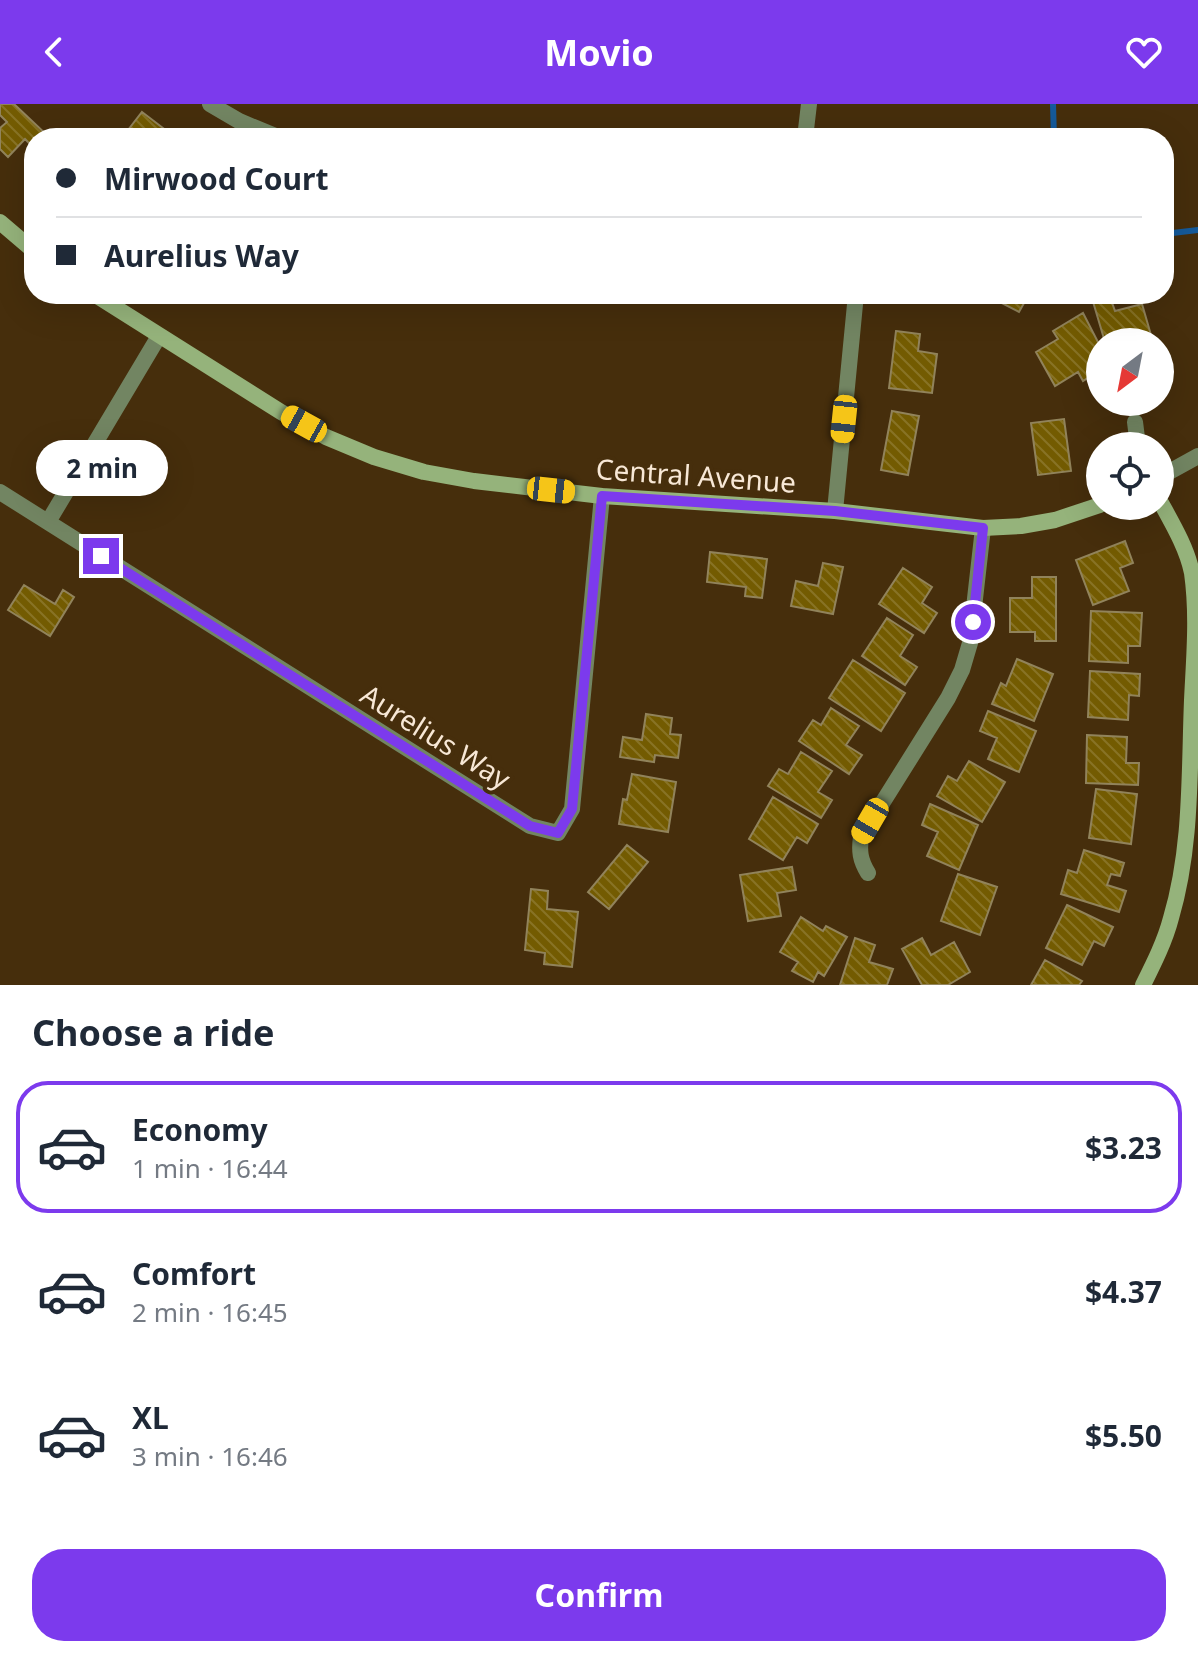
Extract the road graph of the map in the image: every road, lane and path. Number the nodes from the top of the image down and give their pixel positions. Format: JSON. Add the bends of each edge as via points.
{"nodes":[{"id":1,"x":210,"y":104,"type":"edge"},
{"id":2,"x":809,"y":104,"type":"edge"},
{"id":3,"x":256,"y":128,"type":"edge"},
{"id":4,"x":806,"y":128,"type":"edge"},
{"id":5,"x":0,"y":222,"type":"edge"},
{"id":6,"x":24,"y":242,"type":"edge"},
{"id":7,"x":109,"y":304,"type":"edge"},
{"id":8,"x":855,"y":304,"type":"edge"},
{"id":9,"x":159,"y":336,"type":"junction"},
{"id":10,"x":1135,"y":422,"type":"dead end"},
{"id":11,"x":1136,"y":432,"type":"edge"},
{"id":12,"x":1198,"y":456,"type":"edge"},
{"id":13,"x":1174,"y":469,"type":"edge"},
{"id":14,"x":0,"y":492,"type":"edge"},
{"id":15,"x":602,"y":496,"type":"junction"},
{"id":16,"x":1086,"y":510,"type":"edge"},
{"id":17,"x":835,"y":511,"type":"junction"},
{"id":18,"x":1170,"y":520,"type":"edge"},
{"id":19,"x":48,"y":522,"type":"junction"},
{"id":20,"x":983,"y":528,"type":"junction"},
{"id":21,"x":1194,"y":772,"type":"edge"},
{"id":22,"x":868,"y":873,"type":"dead end"},
{"id":23,"x":1143,"y":985,"type":"edge"}],
"edges":[{"from":1,"to":3,"type":"street"},
{"from":2,"to":4,"type":"street"},
{"from":5,"to":6,"type":"street"},
{"from":7,"to":9,"type":"street","name":"Central Avenue"},
{"from":8,"to":17,"type":"street"},
{"from":9,"to":15,"type":"street","name":"Central Avenue","via":[[281,412],[374,457],[474,481]]},
{"from":9,"to":19,"type":"street"},
{"from":10,"to":11,"type":"street"},
{"from":12,"to":13,"type":"street"},
{"from":14,"to":19,"type":"street","name":"Aurelius Way"},
{"from":15,"to":17,"type":"street","name":"Central Avenue"},
{"from":15,"to":19,"type":"street","name":"Aurelius Way","via":[[572,809],[558,833],[530,826]]},
{"from":16,"to":20,"type":"street","name":"Central Avenue","via":[[1055,520]]},
{"from":17,"to":20,"type":"street","name":"Central Avenue"},
{"from":18,"to":21,"type":"street","via":[[1191,569],[1196,602]]},
{"from":20,"to":22,"type":"street","via":[[962,670],[861,837],[859,850]]},
{"from":21,"to":23,"type":"street","via":[[1180,883],[1159,953]]}]}
